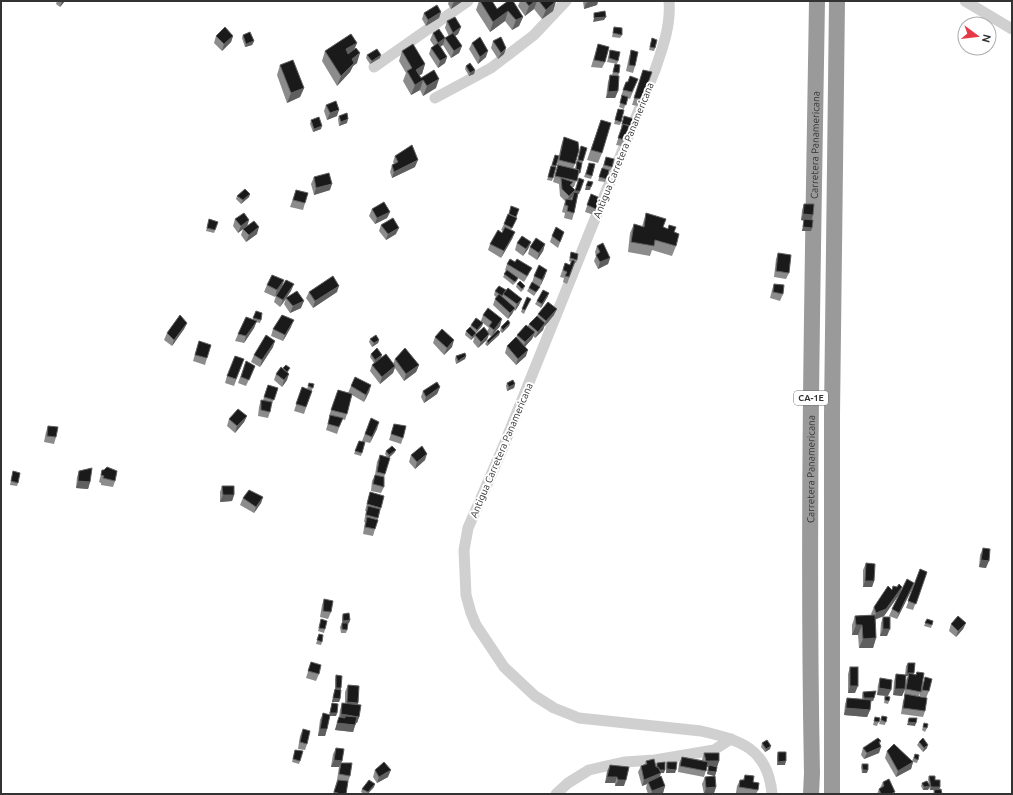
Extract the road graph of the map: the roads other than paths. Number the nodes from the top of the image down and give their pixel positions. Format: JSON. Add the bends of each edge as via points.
{"nodes":[{"id":1,"x":468,"y":1,"type":"edge"},
{"id":2,"x":566,"y":1,"type":"edge"},
{"id":3,"x":669,"y":1,"type":"edge"},
{"id":4,"x":817,"y":1,"type":"edge"},
{"id":5,"x":838,"y":1,"type":"edge"},
{"id":6,"x":965,"y":1,"type":"edge"},
{"id":7,"x":1012,"y":29,"type":"edge"},
{"id":8,"x":374,"y":67,"type":"dead end"},
{"id":9,"x":435,"y":98,"type":"dead end"},
{"id":10,"x":832,"y":649,"type":"junction"},
{"id":11,"x":811,"y":651,"type":"junction"},
{"id":12,"x":732,"y":739,"type":"junction"},
{"id":13,"x":556,"y":794,"type":"edge"},
{"id":14,"x":772,"y":794,"type":"edge"},
{"id":15,"x":811,"y":794,"type":"edge"},
{"id":16,"x":832,"y":794,"type":"edge"}],
"edges":[{"from":1,"to":8,"type":"street"},
{"from":2,"to":9,"type":"street","via":[[534,35],[491,68]]},
{"from":3,"to":12,"type":"street","name":"Antigua Carretera Panamericana","via":[[666,39],[655,70],[468,528],[464,550],[466,595],[476,625],[504,667],[535,696],[554,708],[578,718],[690,729]]},
{"from":4,"to":11,"type":"highway","name":"Carretera Panamericana","number":"CA-1E","via":[[810,529]]},
{"from":5,"to":10,"type":"highway","name":"Carretera Panamericana","number":"CA-1E","via":[[832,415]]},
{"from":6,"to":7,"type":"street"},
{"from":10,"to":11,"type":"highway"},
{"from":10,"to":16,"type":"highway","name":"Carretera Panamericana","number":"CA-1E"},
{"from":11,"to":15,"type":"highway","name":"Carretera Panamericana","number":"CA-1E"},
{"from":12,"to":13,"type":"street","via":[[714,750],[655,760],[624,762],[589,770]]},
{"from":12,"to":14,"type":"street","name":"Antigua Carretera Panamericana","via":[[752,750],[765,766],[770,777]]}]}
